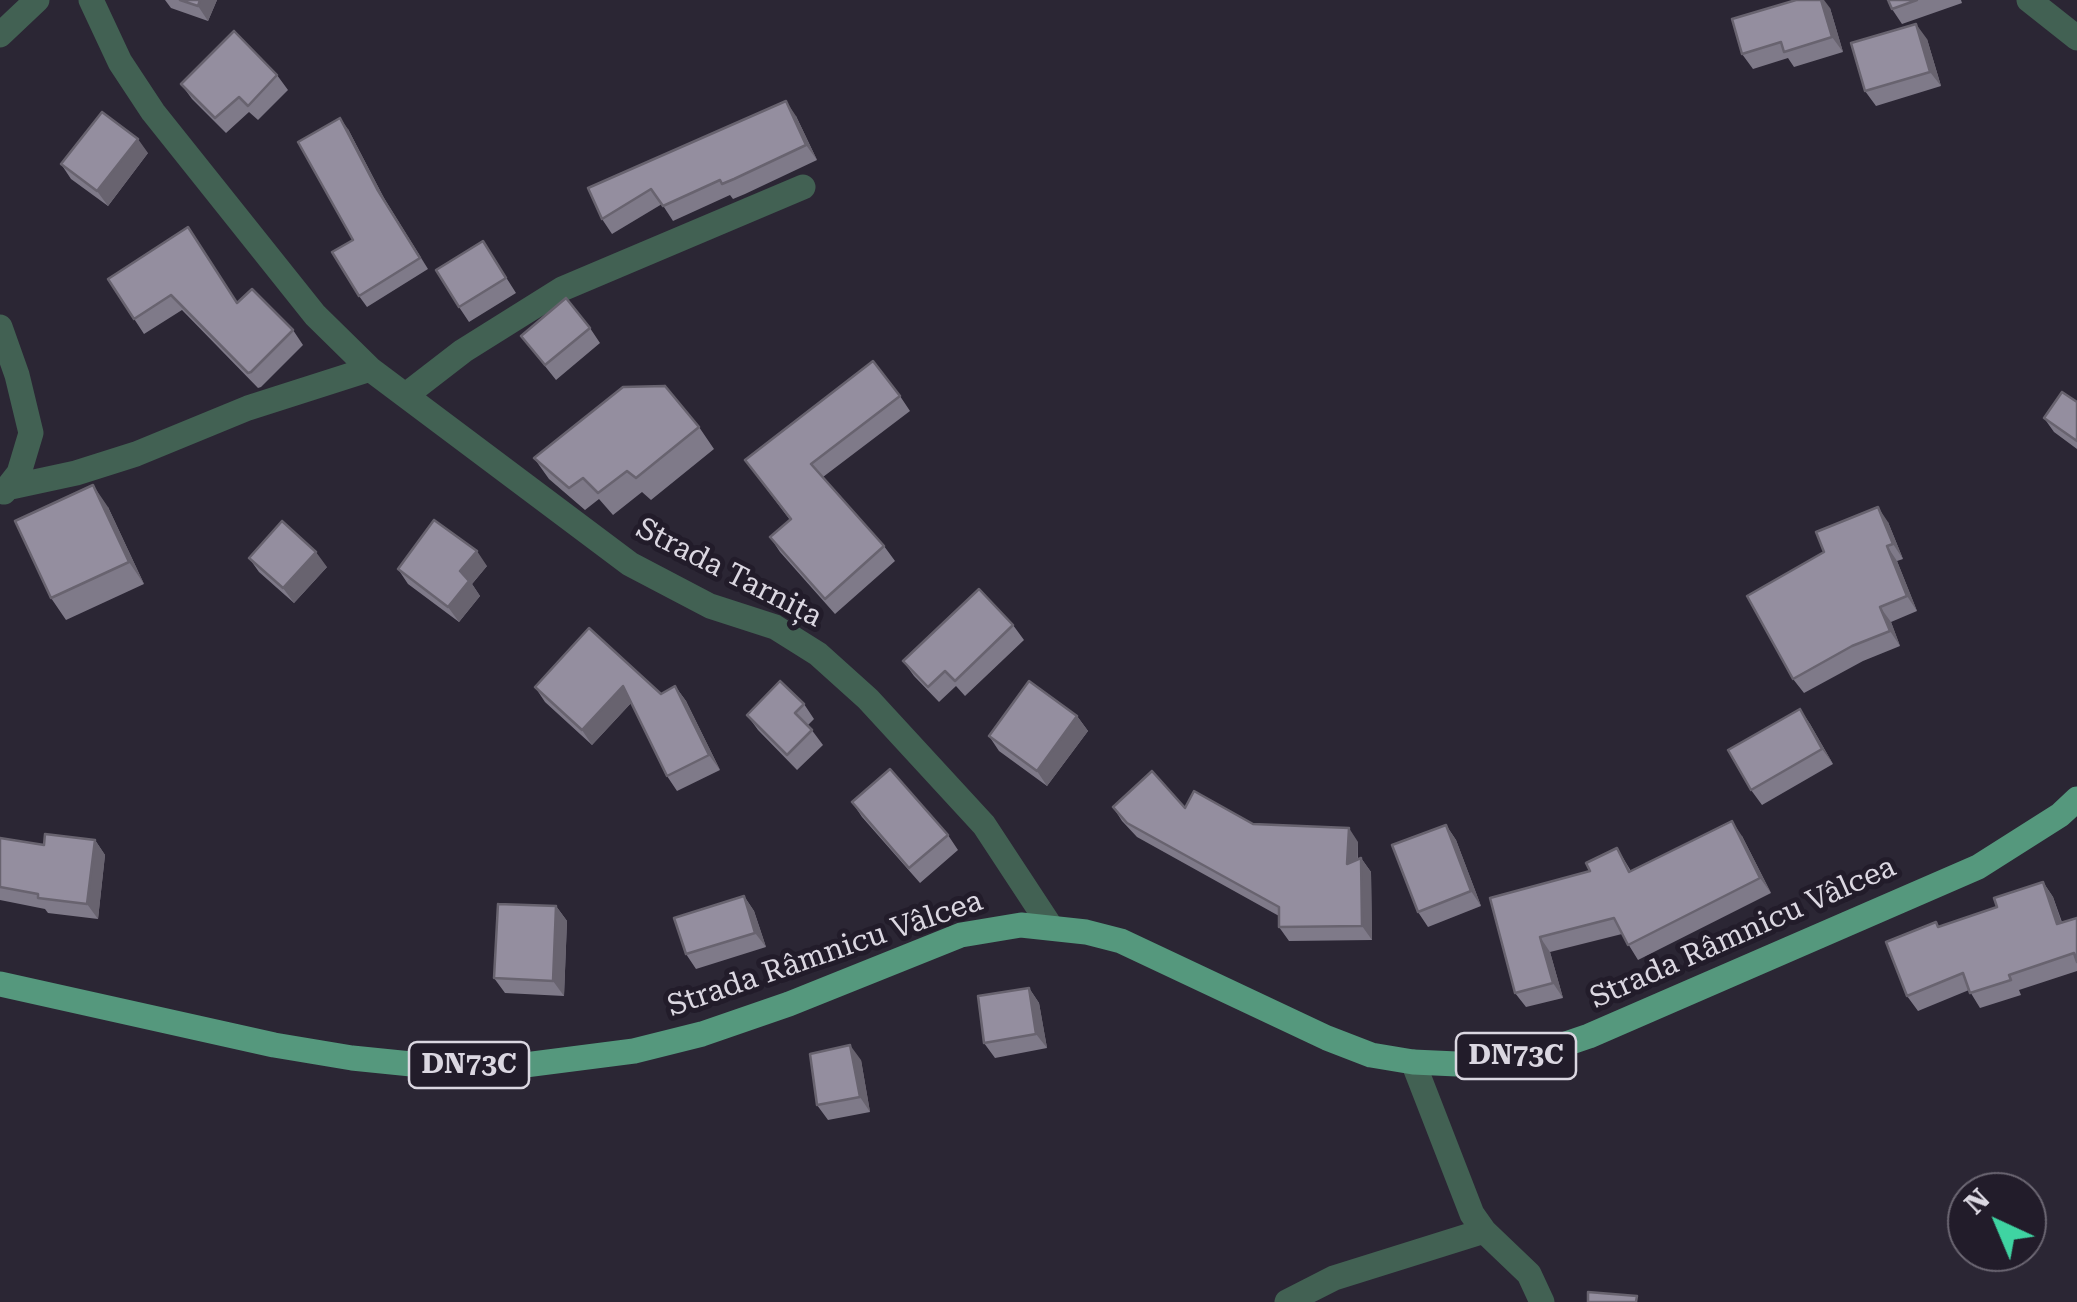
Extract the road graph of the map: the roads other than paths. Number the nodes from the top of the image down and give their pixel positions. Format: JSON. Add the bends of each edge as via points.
{"nodes":[{"id":1,"x":36,"y":0,"type":"edge"},
{"id":2,"x":91,"y":0,"type":"edge"},
{"id":3,"x":2030,"y":0,"type":"edge"},
{"id":4,"x":0,"y":35,"type":"edge"},
{"id":5,"x":2077,"y":38,"type":"edge"},
{"id":6,"x":803,"y":187,"type":"dead end"},
{"id":7,"x":0,"y":327,"type":"edge"},
{"id":8,"x":370,"y":368,"type":"junction"},
{"id":9,"x":406,"y":396,"type":"junction"},
{"id":10,"x":5,"y":490,"type":"edge"},
{"id":11,"x":2077,"y":799,"type":"edge"},
{"id":12,"x":1052,"y":927,"type":"junction"},
{"id":13,"x":0,"y":984,"type":"edge"},
{"id":14,"x":1414,"y":1062,"type":"junction"},
{"id":15,"x":1484,"y":1231,"type":"junction"},
{"id":16,"x":1287,"y":1302,"type":"edge"},
{"id":17,"x":1542,"y":1302,"type":"edge"}],
"edges":[{"from":1,"to":4,"type":"street"},
{"from":2,"to":8,"type":"street","name":"Strada Tarnița","via":[[153,112],[315,314]]},
{"from":3,"to":5,"type":"street"},
{"from":6,"to":9,"type":"street","via":[[562,289]]},
{"from":7,"to":10,"type":"street","via":[[31,433],[19,473]]},
{"from":8,"to":9,"type":"street","name":"Strada Tarnița"},
{"from":8,"to":10,"type":"street","via":[[136,454]]},
{"from":9,"to":12,"type":"street","name":"Strada Tarnița","via":[[630,564],[818,654],[868,698],[984,825]]},
{"from":11,"to":14,"type":"main road","name":"Strada Râmnicu Vâlcea","number":"DN73C","via":[[1978,866],[1589,1036],[1498,1060]]},
{"from":12,"to":13,"type":"main road","name":"Strada Râmnicu Vâlcea","number":"DN73C","via":[[1021,924],[961,935],[702,1034],[634,1051],[525,1064],[431,1066],[332,1055]]},
{"from":12,"to":14,"type":"main road","name":"Strada Râmnicu Vâlcea","number":"DN73C","via":[[1121,941],[1327,1038]]},
{"from":14,"to":15,"type":"street"},
{"from":15,"to":16,"type":"street","via":[[1334,1278]]},
{"from":15,"to":17,"type":"street","via":[[1529,1274]]}]}
